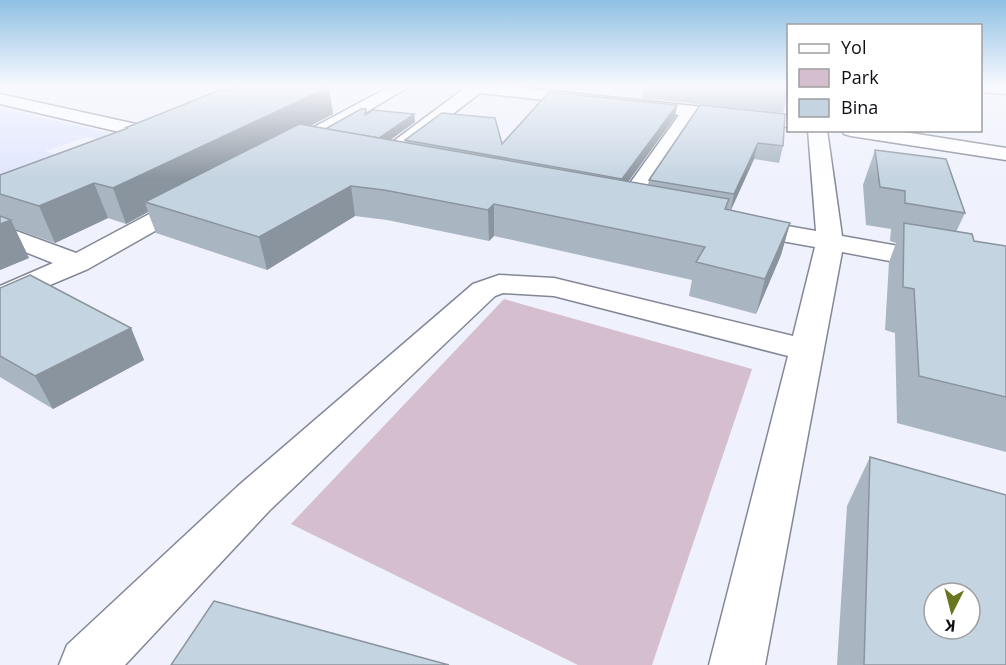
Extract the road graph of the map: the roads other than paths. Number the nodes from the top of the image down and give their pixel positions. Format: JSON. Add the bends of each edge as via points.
{"nodes":[{"id":1,"x":79,"y":117,"type":"edge"},
{"id":2,"x":347,"y":117,"type":"edge"},
{"id":3,"x":427,"y":117,"type":"edge"},
{"id":4,"x":687,"y":117,"type":"edge"},
{"id":5,"x":740,"y":117,"type":"edge"},
{"id":6,"x":787,"y":122,"type":"edge"},
{"id":7,"x":168,"y":124,"type":"edge"},
{"id":8,"x":145,"y":132,"type":"junction"},
{"id":9,"x":817,"y":132,"type":"edge"},
{"id":10,"x":864,"y":132,"type":"edge"},
{"id":11,"x":112,"y":144,"type":"edge"},
{"id":12,"x":333,"y":147,"type":"edge"},
{"id":13,"x":1006,"y":154,"type":"edge"},
{"id":14,"x":420,"y":163,"type":"edge"},
{"id":15,"x":210,"y":191,"type":"edge"},
{"id":16,"x":627,"y":204,"type":"edge"},
{"id":17,"x":717,"y":221,"type":"edge"},
{"id":18,"x":0,"y":233,"type":"edge"},
{"id":19,"x":830,"y":243,"type":"junction"},
{"id":20,"x":78,"y":263,"type":"junction"},
{"id":21,"x":1006,"y":274,"type":"edge"},
{"id":22,"x":0,"y":297,"type":"edge"},
{"id":23,"x":806,"y":350,"type":"junction"},
{"id":24,"x":87,"y":665,"type":"edge"},
{"id":25,"x":736,"y":665,"type":"edge"}],
"edges":[{"from":1,"to":8,"type":"street"},
{"from":2,"to":12,"type":"street","via":[[302,142]]},
{"from":3,"to":14,"type":"street","via":[[375,154]]},
{"from":4,"to":16,"type":"street"},
{"from":5,"to":6,"type":"street"},
{"from":7,"to":8,"type":"street"},
{"from":8,"to":11,"type":"street"},
{"from":9,"to":19,"type":"street"},
{"from":10,"to":13,"type":"street"},
{"from":15,"to":20,"type":"street"},
{"from":17,"to":19,"type":"street"},
{"from":18,"to":20,"type":"street"},
{"from":19,"to":21,"type":"street"},
{"from":19,"to":23,"type":"street"},
{"from":20,"to":22,"type":"street"},
{"from":23,"to":24,"type":"street","via":[[555,287],[499,284],[484,290],[254,498]]},
{"from":23,"to":25,"type":"street"}]}
